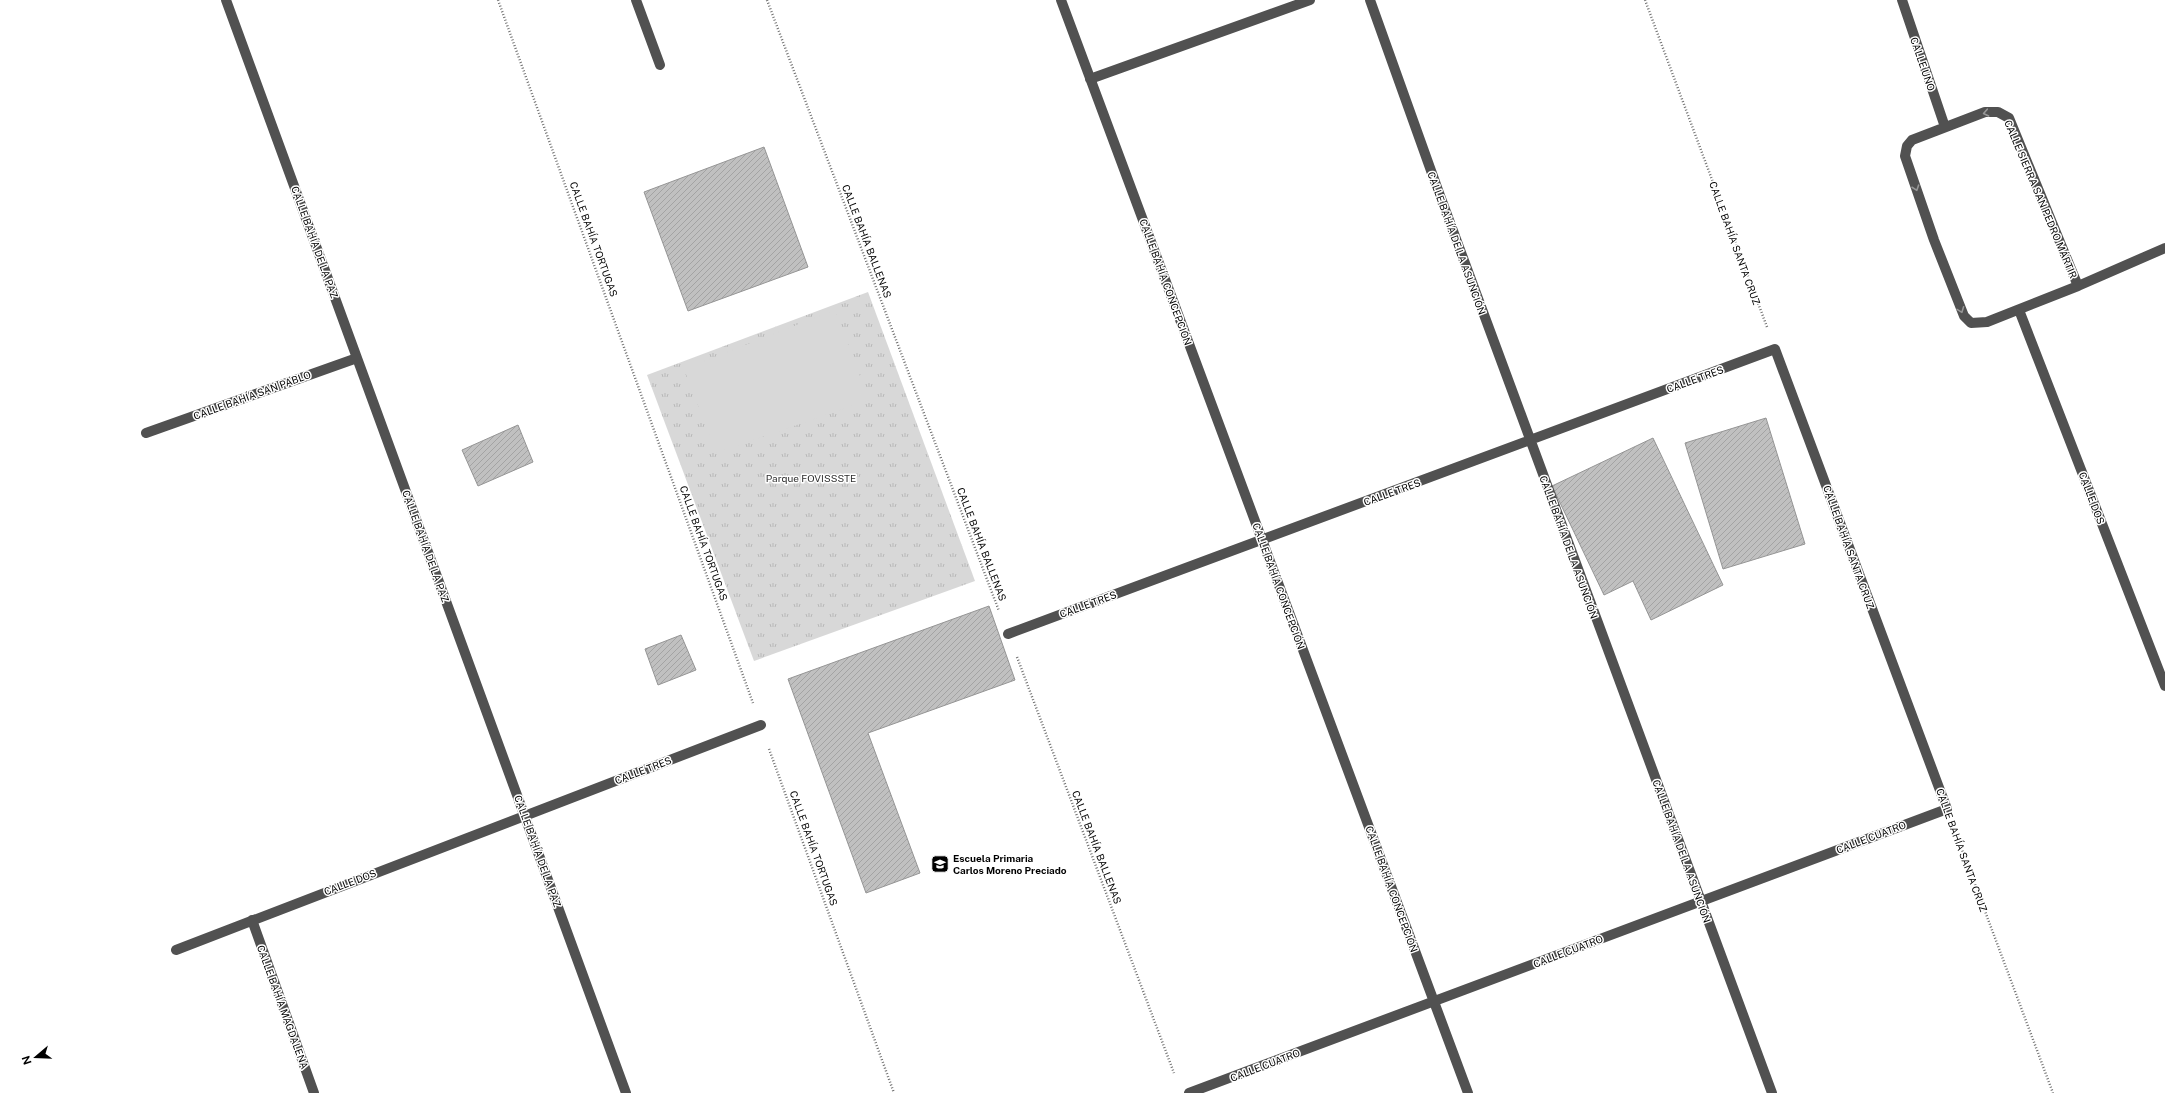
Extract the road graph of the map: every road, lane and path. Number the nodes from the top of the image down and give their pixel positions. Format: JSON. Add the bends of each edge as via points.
{"nodes":[{"id":1,"x":226,"y":0,"type":"edge"},
{"id":2,"x":498,"y":0,"type":"edge"},
{"id":3,"x":636,"y":0,"type":"edge"},
{"id":4,"x":767,"y":0,"type":"edge"},
{"id":5,"x":1061,"y":0,"type":"edge"},
{"id":6,"x":1310,"y":0,"type":"edge"},
{"id":7,"x":1370,"y":0,"type":"edge"},
{"id":8,"x":1645,"y":0,"type":"edge"},
{"id":9,"x":1902,"y":0,"type":"edge"},
{"id":10,"x":660,"y":65,"type":"dead end"},
{"id":11,"x":1090,"y":78,"type":"junction"},
{"id":12,"x":1945,"y":128,"type":"junction"},
{"id":13,"x":2165,"y":248,"type":"edge"},
{"id":14,"x":2078,"y":286,"type":"junction"},
{"id":15,"x":2019,"y":310,"type":"junction"},
{"id":16,"x":1775,"y":350,"type":"junction"},
{"id":17,"x":357,"y":358,"type":"junction"},
{"id":18,"x":146,"y":433,"type":"dead end"},
{"id":19,"x":1530,"y":440,"type":"junction"},
{"id":20,"x":1262,"y":540,"type":"junction"},
{"id":21,"x":1008,"y":634,"type":"junction"},
{"id":22,"x":2165,"y":686,"type":"edge"},
{"id":23,"x":761,"y":725,"type":"junction"},
{"id":24,"x":1947,"y":809,"type":"junction"},
{"id":25,"x":524,"y":815,"type":"junction"},
{"id":26,"x":1701,"y":901,"type":"junction"},
{"id":27,"x":252,"y":920,"type":"junction"},
{"id":28,"x":176,"y":950,"type":"dead end"},
{"id":29,"x":1434,"y":1001,"type":"junction"},
{"id":30,"x":1176,"y":1078,"type":"dead end"},
{"id":31,"x":314,"y":1093,"type":"edge"},
{"id":32,"x":626,"y":1093,"type":"edge"},
{"id":33,"x":894,"y":1093,"type":"edge"},
{"id":34,"x":1190,"y":1093,"type":"edge"},
{"id":35,"x":1468,"y":1093,"type":"edge"},
{"id":36,"x":1772,"y":1093,"type":"edge"},
{"id":37,"x":2053,"y":1093,"type":"edge"}],
"edges":[{"from":1,"to":17,"type":"street","name":"CALLE BAHÍA DE LA PAZ"},
{"from":2,"to":23,"type":"path","name":"CALLE BAHÍA TORTUGAS"},
{"from":3,"to":10,"type":"street"},
{"from":4,"to":21,"type":"path","name":"CALLE BAHÍA BALLENAS"},
{"from":5,"to":11,"type":"street","name":"CALLE BAHÍA CONCEPCIÓN"},
{"from":6,"to":11,"type":"street"},
{"from":7,"to":19,"type":"street","name":"CALLE BAHÍA DE LA ASUNCIÓN"},
{"from":8,"to":16,"type":"path","name":"CALLE BAHÍA SANTA CRUZ"},
{"from":9,"to":12,"type":"street","name":"CALLE UNO"},
{"from":11,"to":20,"type":"street","name":"CALLE BAHÍA CONCEPCIÓN"},
{"from":14,"to":12,"type":"street","name":"CALLE SIERRA SAN PEDRO MÁRTIR","one_way":true,"via":[[2009,118],[1998,112],[1985,112]]},
{"from":12,"to":15,"type":"street","name":"CALLE SIERRA SAN PEDRO MÁRTIR","one_way":true,"via":[[1912,140],[1907,146],[1905,156],[1964,316],[1971,323],[1987,322]]},
{"from":13,"to":14,"type":"street","name":"CALLE SIERRA SAN PEDRO MÁRTIR"},
{"from":14,"to":15,"type":"street","name":"CALLE SIERRA SAN PEDRO MÁRTIR"},
{"from":15,"to":22,"type":"street","name":"CALLE DOS"},
{"from":16,"to":19,"type":"street","name":"CALLE TRES"},
{"from":16,"to":24,"type":"street","name":"CALLE BAHÍA SANTA CRUZ"},
{"from":17,"to":18,"type":"street","name":"CALLE BAHÍA SAN PABLO"},
{"from":17,"to":25,"type":"street","name":"CALLE BAHÍA DE LA PAZ"},
{"from":19,"to":20,"type":"street","name":"CALLE TRES"},
{"from":19,"to":26,"type":"street","name":"CALLE BAHÍA DE LA ASUNCIÓN"},
{"from":20,"to":21,"type":"street","name":"CALLE TRES"},
{"from":20,"to":29,"type":"street","name":"CALLE BAHÍA CONCEPCIÓN"},
{"from":21,"to":30,"type":"path","name":"CALLE BAHÍA BALLENAS"},
{"from":23,"to":25,"type":"street","name":"CALLE TRES"},
{"from":23,"to":33,"type":"path","name":"CALLE BAHÍA TORTUGAS"},
{"from":24,"to":26,"type":"street","name":"CALLE CUATRO"},
{"from":24,"to":37,"type":"path","name":"CALLE BAHÍA SANTA CRUZ"},
{"from":25,"to":27,"type":"street","name":"CALLE DOS"},
{"from":25,"to":32,"type":"street","name":"CALLE BAHÍA DE LA PAZ"},
{"from":26,"to":29,"type":"street","name":"CALLE CUATRO"},
{"from":26,"to":36,"type":"street","name":"CALLE BAHÍA DE LA ASUNCIÓN"},
{"from":27,"to":28,"type":"street","name":"CALLE DOS"},
{"from":27,"to":31,"type":"street","name":"CALLE BAHÍA MAGDALENA"},
{"from":29,"to":34,"type":"street","name":"CALLE CUATRO"},
{"from":29,"to":35,"type":"street","name":"CALLE BAHÍA CONCEPCIÓN"}]}
